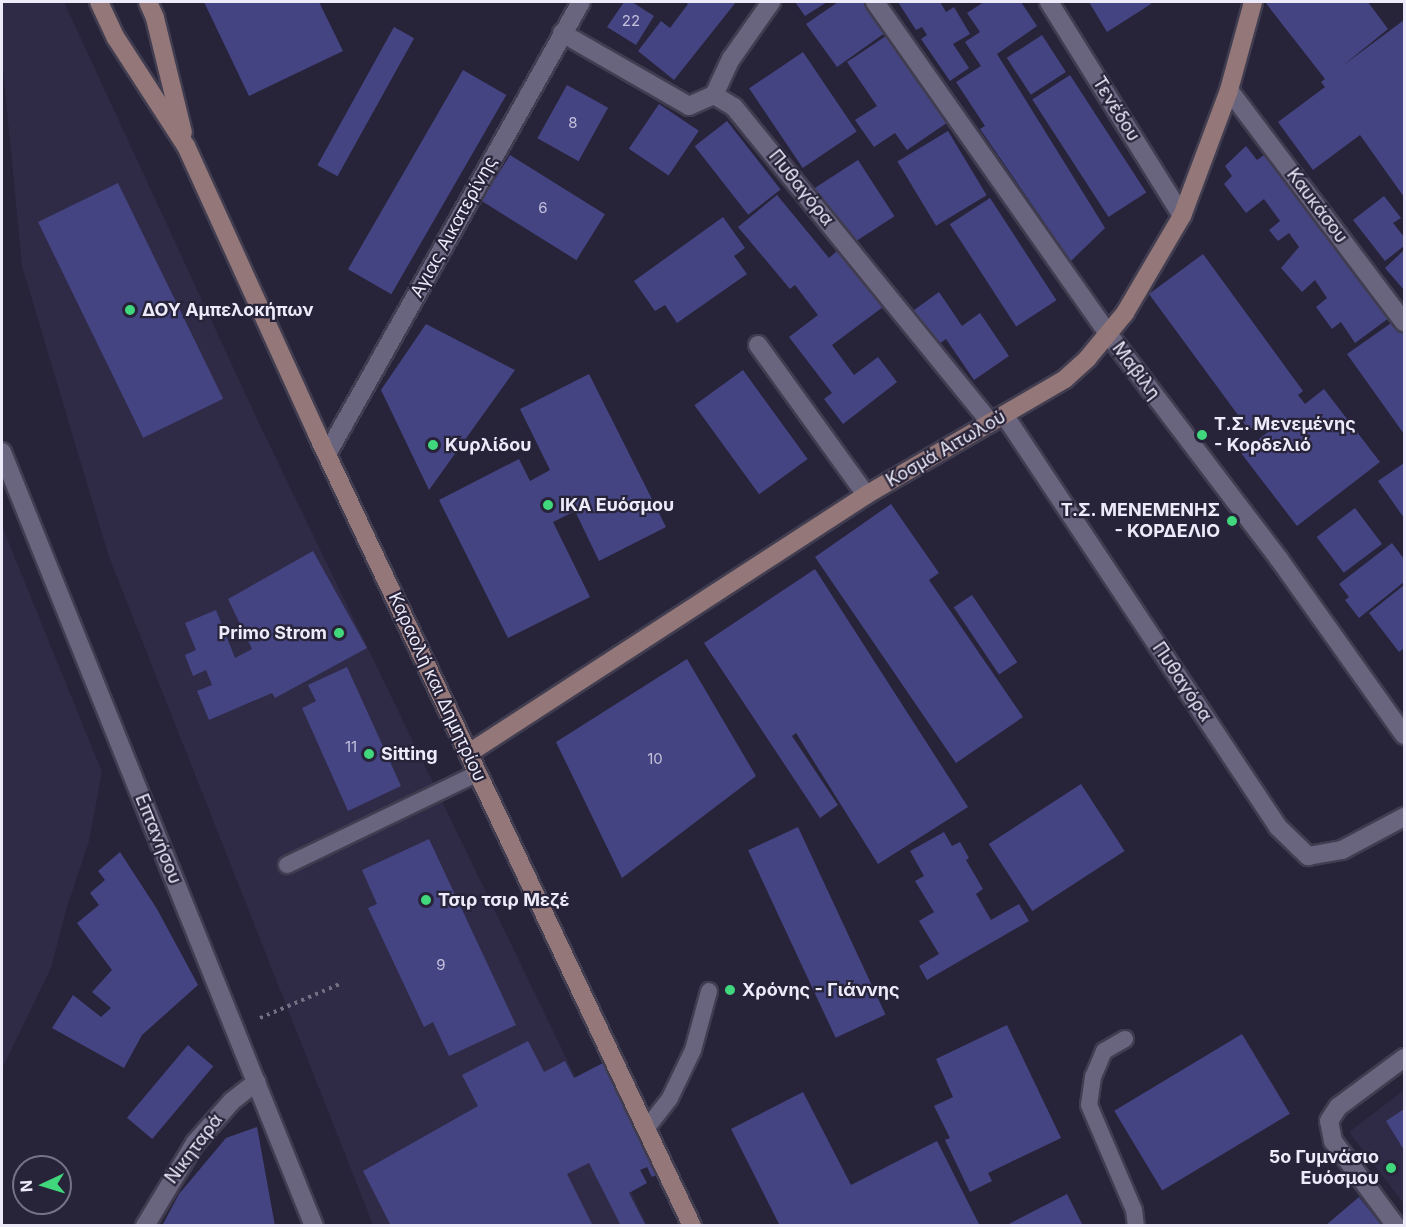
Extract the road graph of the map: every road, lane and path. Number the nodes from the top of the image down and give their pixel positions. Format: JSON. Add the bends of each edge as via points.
{"nodes":[{"id":1,"x":99,"y":2,"type":"edge"},
{"id":2,"x":148,"y":2,"type":"edge"},
{"id":3,"x":581,"y":2,"type":"edge"},
{"id":4,"x":771,"y":2,"type":"edge"},
{"id":5,"x":875,"y":2,"type":"edge"},
{"id":6,"x":1049,"y":2,"type":"edge"},
{"id":7,"x":1253,"y":2,"type":"edge"},
{"id":8,"x":562,"y":33,"type":"junction"},
{"id":9,"x":1229,"y":90,"type":"junction"},
{"id":10,"x":714,"y":95,"type":"junction"},
{"id":11,"x":186,"y":147,"type":"junction"},
{"id":12,"x":1182,"y":216,"type":"junction"},
{"id":13,"x":1404,"y":322,"type":"edge"},
{"id":14,"x":1109,"y":335,"type":"junction"},
{"id":15,"x":758,"y":345,"type":"dead end"},
{"id":16,"x":998,"y":420,"type":"junction"},
{"id":17,"x":2,"y":452,"type":"edge"},
{"id":18,"x":327,"y":454,"type":"junction"},
{"id":19,"x":866,"y":495,"type":"junction"},
{"id":20,"x":1404,"y":735,"type":"edge"},
{"id":21,"x":469,"y":753,"type":"junction"},
{"id":22,"x":478,"y":773,"type":"junction"},
{"id":23,"x":1404,"y":818,"type":"edge"},
{"id":24,"x":287,"y":865,"type":"dead end"},
{"id":25,"x":342,"y":983,"type":"dead end"},
{"id":26,"x":709,"y":991,"type":"dead end"},
{"id":27,"x":234,"y":1028,"type":"junction"},
{"id":28,"x":1125,"y":1039,"type":"dead end"},
{"id":29,"x":1404,"y":1058,"type":"edge"},
{"id":30,"x":256,"y":1082,"type":"junction"},
{"id":31,"x":646,"y":1129,"type":"junction"},
{"id":32,"x":145,"y":1226,"type":"edge"},
{"id":33,"x":314,"y":1226,"type":"edge"},
{"id":34,"x":692,"y":1226,"type":"edge"},
{"id":35,"x":1136,"y":1226,"type":"edge"},
{"id":36,"x":1396,"y":1226,"type":"edge"}],
"edges":[{"from":1,"to":11,"type":"main road","name":"Καραολή και Δημητρίου","via":[[116,38]]},
{"from":2,"to":11,"type":"main road","name":"Καραολή και Δημητρίου"},
{"from":3,"to":8,"type":"street","name":"Αγιας Αικατερίνης"},
{"from":4,"to":10,"type":"street","via":[[731,59]]},
{"from":5,"to":14,"type":"street","name":"Μαβίλη"},
{"from":6,"to":12,"type":"street","name":"Τενέδου"},
{"from":7,"to":9,"type":"main road","name":"Κοσμά Αιτωλού"},
{"from":8,"to":10,"type":"street","via":[[689,106]]},
{"from":8,"to":18,"type":"street","name":"Αγιας Αικατερίνης"},
{"from":9,"to":12,"type":"main road","name":"Κοσμά Αιτωλού"},
{"from":9,"to":13,"type":"street","name":"Καυκάσου"},
{"from":10,"to":16,"type":"street","name":"Πυθαγόρα","via":[[734,107]]},
{"from":11,"to":18,"type":"main road","name":"Καραολή και Δημητρίου"},
{"from":12,"to":14,"type":"main road","name":"Κοσμά Αιτωλού"},
{"from":14,"to":16,"type":"main road","name":"Κοσμά Αιτωλού","via":[[1065,379]]},
{"from":14,"to":20,"type":"street","name":"Μαβίλη","via":[[1279,559]]},
{"from":15,"to":19,"type":"street"},
{"from":16,"to":19,"type":"main road","name":"Κοσμά Αιτωλού"},
{"from":16,"to":23,"type":"street","name":"Πυθαγόρα","via":[[1278,827],[1308,856],[1342,850]]},
{"from":17,"to":27,"type":"street","name":"Επτανήσου"},
{"from":18,"to":21,"type":"main road","name":"Καραολή και Δημητρίου"},
{"from":19,"to":21,"type":"main road","name":"Κοσμά Αιτωλού"},
{"from":21,"to":22,"type":"main road","name":"Καραολή και Δημητρίου"},
{"from":22,"to":24,"type":"lane"},
{"from":22,"to":31,"type":"main road","name":"Καραολή και Δημητρίου"},
{"from":25,"to":27,"type":"path"},
{"from":26,"to":31,"type":"lane","via":[[693,1050],[670,1098]]},
{"from":27,"to":30,"type":"street","name":"Επτανήσου"},
{"from":28,"to":35,"type":"lane","via":[[1104,1051],[1093,1077],[1089,1106],[1134,1210]]},
{"from":29,"to":36,"type":"street","via":[[1334,1110],[1329,1127],[1336,1146]]},
{"from":30,"to":32,"type":"street","name":"Νικηταρά","via":[[232,1101],[195,1143]]},
{"from":30,"to":33,"type":"street","name":"Επτανήσου"},
{"from":31,"to":34,"type":"main road","name":"Καραολή και Δημητρίου"}]}
